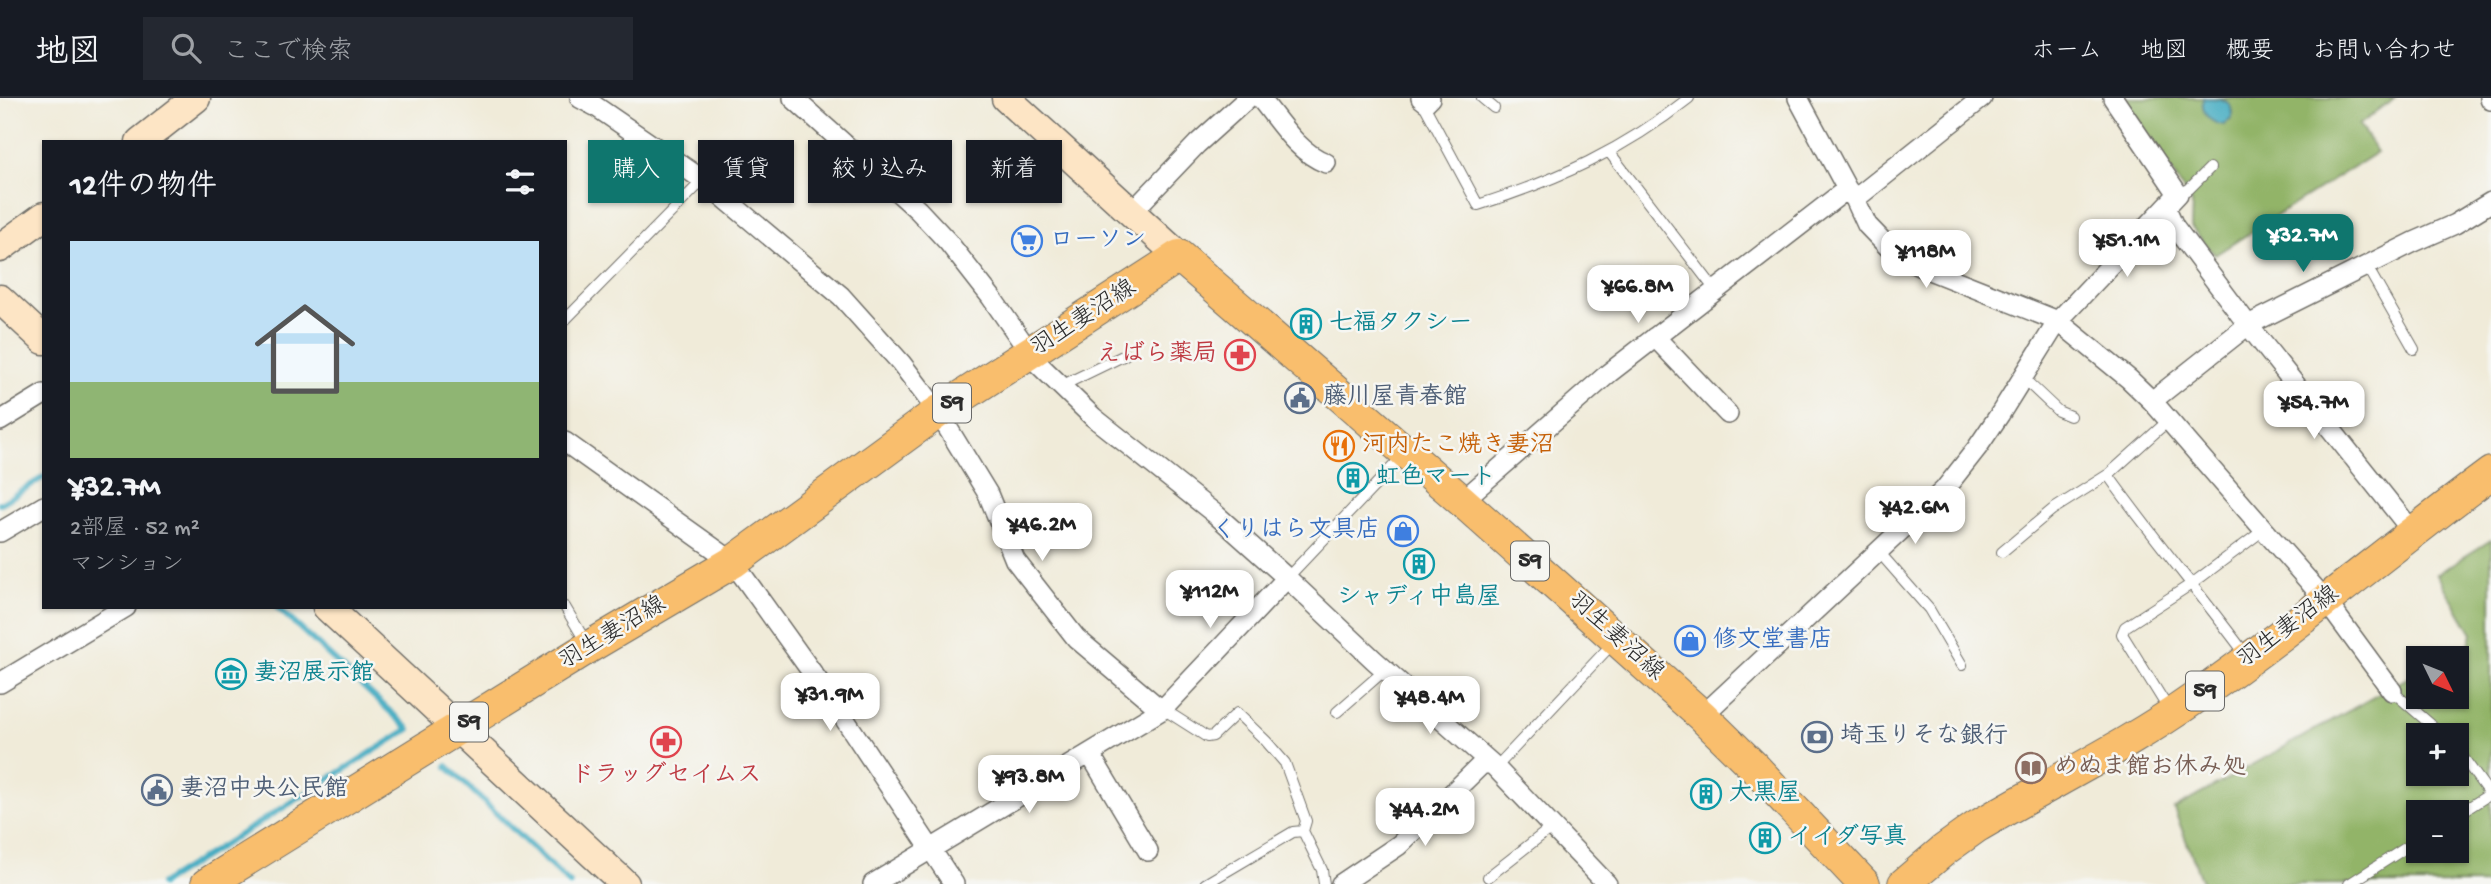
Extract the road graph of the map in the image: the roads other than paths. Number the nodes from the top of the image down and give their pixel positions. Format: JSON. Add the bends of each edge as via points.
{"nodes":[{"id":1,"x":196,"y":98,"type":"edge"},
{"id":2,"x":580,"y":98,"type":"edge"},
{"id":3,"x":793,"y":98,"type":"edge"},
{"id":4,"x":1006,"y":98,"type":"edge"},
{"id":5,"x":1248,"y":98,"type":"edge"},
{"id":6,"x":1260,"y":98,"type":"edge"},
{"id":7,"x":1421,"y":98,"type":"edge"},
{"id":8,"x":1430,"y":98,"type":"edge"},
{"id":9,"x":1482,"y":98,"type":"edge"},
{"id":10,"x":1689,"y":98,"type":"edge"},
{"id":11,"x":1798,"y":98,"type":"edge"},
{"id":12,"x":1982,"y":98,"type":"edge"},
{"id":13,"x":2122,"y":101,"type":"edge"},
{"id":14,"x":1494,"y":108,"type":"dead end"},
{"id":15,"x":143,"y":140,"type":"edge"},
{"id":16,"x":1610,"y":153,"type":"junction"},
{"id":17,"x":1326,"y":163,"type":"dead end"},
{"id":18,"x":2210,"y":168,"type":"dead end"},
{"id":19,"x":698,"y":177,"type":"edge"},
{"id":20,"x":698,"y":185,"type":"edge"},
{"id":21,"x":1851,"y":194,"type":"junction"},
{"id":22,"x":2172,"y":201,"type":"junction"},
{"id":23,"x":2491,"y":202,"type":"edge"},
{"id":24,"x":730,"y":203,"type":"edge"},
{"id":25,"x":1131,"y":213,"type":"junction"},
{"id":26,"x":42,"y":216,"type":"edge"},
{"id":27,"x":0,"y":248,"type":"edge"},
{"id":28,"x":1179,"y":256,"type":"junction"},
{"id":29,"x":2366,"y":265,"type":"junction"},
{"id":30,"x":1716,"y":291,"type":"junction"},
{"id":31,"x":0,"y":299,"type":"edge"},
{"id":32,"x":567,"y":318,"type":"edge"},
{"id":33,"x":2058,"y":321,"type":"junction"},
{"id":34,"x":2248,"y":325,"type":"junction"},
{"id":35,"x":1655,"y":337,"type":"junction"},
{"id":36,"x":42,"y":338,"type":"edge"},
{"id":37,"x":2414,"y":349,"type":"dead end"},
{"id":38,"x":1028,"y":354,"type":"junction"},
{"id":39,"x":1125,"y":355,"type":"dead end"},
{"id":40,"x":2023,"y":379,"type":"junction"},
{"id":41,"x":1061,"y":386,"type":"junction"},
{"id":42,"x":42,"y":395,"type":"edge"},
{"id":43,"x":2152,"y":401,"type":"junction"},
{"id":44,"x":938,"y":412,"type":"junction"},
{"id":45,"x":1728,"y":414,"type":"dead end"},
{"id":46,"x":2070,"y":416,"type":"dead end"},
{"id":47,"x":2169,"y":420,"type":"junction"},
{"id":48,"x":0,"y":421,"type":"edge"},
{"id":49,"x":567,"y":443,"type":"edge"},
{"id":50,"x":1406,"y":453,"type":"junction"},
{"id":51,"x":2491,"y":473,"type":"edge"},
{"id":52,"x":2108,"y":475,"type":"junction"},
{"id":53,"x":1462,"y":501,"type":"junction"},
{"id":54,"x":42,"y":507,"type":"edge"},
{"id":55,"x":2265,"y":529,"type":"junction"},
{"id":56,"x":2412,"y":531,"type":"junction"},
{"id":57,"x":0,"y":532,"type":"edge"},
{"id":58,"x":1879,"y":552,"type":"junction"},
{"id":59,"x":2001,"y":552,"type":"dead end"},
{"id":60,"x":733,"y":562,"type":"junction"},
{"id":61,"x":1287,"y":578,"type":"junction"},
{"id":62,"x":2193,"y":583,"type":"junction"},
{"id":63,"x":2326,"y":601,"type":"junction"},
{"id":64,"x":123,"y":609,"type":"edge"},
{"id":65,"x":329,"y":609,"type":"edge"},
{"id":66,"x":566,"y":609,"type":"edge"},
{"id":67,"x":1617,"y":638,"type":"junction"},
{"id":68,"x":589,"y":647,"type":"junction"},
{"id":69,"x":2249,"y":658,"type":"junction"},
{"id":70,"x":1962,"y":665,"type":"dead end"},
{"id":71,"x":1385,"y":670,"type":"junction"},
{"id":72,"x":0,"y":683,"type":"edge"},
{"id":73,"x":2392,"y":691,"type":"joint"},
{"id":74,"x":1163,"y":709,"type":"junction"},
{"id":75,"x":1336,"y":712,"type":"dead end"},
{"id":76,"x":2171,"y":714,"type":"junction"},
{"id":77,"x":1702,"y":716,"type":"junction"},
{"id":78,"x":2429,"y":723,"type":"edge"},
{"id":79,"x":458,"y":729,"type":"junction"},
{"id":80,"x":1090,"y":754,"type":"junction"},
{"id":81,"x":1492,"y":764,"type":"junction"},
{"id":82,"x":2469,"y":766,"type":"edge"},
{"id":83,"x":2490,"y":795,"type":"edge"},
{"id":84,"x":2469,"y":808,"type":"edge"},
{"id":85,"x":1552,"y":827,"type":"junction"},
{"id":86,"x":1303,"y":831,"type":"junction"},
{"id":87,"x":2406,"y":848,"type":"edge"},
{"id":88,"x":931,"y":850,"type":"junction"},
{"id":89,"x":1148,"y":851,"type":"dead end"},
{"id":90,"x":1488,"y":877,"type":"dead end"},
{"id":91,"x":207,"y":884,"type":"edge"},
{"id":92,"x":625,"y":884,"type":"edge"},
{"id":93,"x":873,"y":884,"type":"edge"},
{"id":94,"x":954,"y":884,"type":"edge"},
{"id":95,"x":1206,"y":884,"type":"edge"},
{"id":96,"x":1324,"y":884,"type":"edge"},
{"id":97,"x":1341,"y":884,"type":"edge"},
{"id":98,"x":1607,"y":884,"type":"edge"},
{"id":99,"x":1864,"y":884,"type":"edge"},
{"id":100,"x":1904,"y":884,"type":"edge"},
{"id":101,"x":2349,"y":884,"type":"edge"}],
"edges":[{"from":1,"to":15,"type":"street"},
{"from":2,"to":19,"type":"street"},
{"from":3,"to":38,"type":"street","via":[[948,242]]},
{"from":4,"to":25,"type":"street"},
{"from":5,"to":25,"type":"street"},
{"from":6,"to":17,"type":"street","via":[[1301,148]]},
{"from":7,"to":8,"type":"street","via":[[1426,102]]},
{"from":7,"to":16,"type":"lane","via":[[1478,205],[1527,190]]},
{"from":9,"to":14,"type":"lane"},
{"from":10,"to":16,"type":"lane"},
{"from":11,"to":21,"type":"street"},
{"from":12,"to":21,"type":"street"},
{"from":13,"to":22,"type":"street"},
{"from":16,"to":30,"type":"lane"},
{"from":18,"to":22,"type":"lane"},
{"from":20,"to":32,"type":"lane"},
{"from":21,"to":30,"type":"street"},
{"from":21,"to":33,"type":"street","via":[[1867,225],[1894,253]]},
{"from":22,"to":33,"type":"street"},
{"from":22,"to":34,"type":"street","via":[[2174,226]]},
{"from":23,"to":29,"type":"street"},
{"from":24,"to":44,"type":"street","via":[[841,296]]},
{"from":25,"to":28,"type":"street"},
{"from":26,"to":27,"type":"street"},
{"from":28,"to":38,"type":"main road","name":"羽生妻沼線","number":"59"},
{"from":28,"to":50,"type":"main road","name":"羽生妻沼線","number":"59"},
{"from":29,"to":34,"type":"street"},
{"from":29,"to":37,"type":"lane"},
{"from":30,"to":35,"type":"street"},
{"from":31,"to":36,"type":"street"},
{"from":33,"to":40,"type":"street"},
{"from":33,"to":43,"type":"street"},
{"from":34,"to":43,"type":"street"},
{"from":34,"to":56,"type":"street"},
{"from":35,"to":45,"type":"street"},
{"from":35,"to":53,"type":"street"},
{"from":38,"to":41,"type":"street"},
{"from":38,"to":44,"type":"main road","name":"羽生妻沼線","number":"59"},
{"from":39,"to":41,"type":"lane"},
{"from":40,"to":46,"type":"lane"},
{"from":40,"to":58,"type":"street","via":[[1944,490]]},
{"from":41,"to":61,"type":"street"},
{"from":42,"to":48,"type":"street"},
{"from":43,"to":47,"type":"street"},
{"from":44,"to":60,"type":"main road","name":"羽生妻沼線","number":"59"},
{"from":44,"to":74,"type":"street","via":[[988,494],[1015,561],[1076,638]]},
{"from":47,"to":52,"type":"lane"},
{"from":47,"to":55,"type":"street"},
{"from":49,"to":60,"type":"street"},
{"from":50,"to":53,"type":"main road","name":"羽生妻沼線","number":"59"},
{"from":50,"to":61,"type":"lane"},
{"from":51,"to":56,"type":"main road","name":"羽生妻沼線","number":"59"},
{"from":52,"to":59,"type":"lane","via":[[2052,510]]},
{"from":52,"to":62,"type":"lane"},
{"from":53,"to":67,"type":"main road","name":"羽生妻沼線","number":"59"},
{"from":54,"to":57,"type":"street"},
{"from":55,"to":62,"type":"lane"},
{"from":55,"to":63,"type":"street"},
{"from":56,"to":63,"type":"main road","name":"羽生妻沼線","number":"59"},
{"from":58,"to":70,"type":"lane","via":[[1929,609]]},
{"from":58,"to":77,"type":"street"},
{"from":60,"to":68,"type":"main road","name":"羽生妻沼線","number":"59"},
{"from":60,"to":88,"type":"street"},
{"from":61,"to":71,"type":"street"},
{"from":61,"to":74,"type":"street"},
{"from":62,"to":69,"type":"lane"},
{"from":62,"to":76,"type":"lane","via":[[2125,627],[2122,634]]},
{"from":63,"to":69,"type":"main road","name":"羽生妻沼線","number":"59"},
{"from":63,"to":73,"type":"street"},
{"from":64,"to":72,"type":"street"},
{"from":65,"to":79,"type":"street"},
{"from":66,"to":68,"type":"lane"},
{"from":67,"to":77,"type":"main road","name":"羽生妻沼線","number":"59"},
{"from":67,"to":81,"type":"lane","via":[[1501,762]]},
{"from":68,"to":79,"type":"main road","name":"羽生妻沼線","number":"59"},
{"from":69,"to":76,"type":"main road","name":"羽生妻沼線","number":"59"},
{"from":71,"to":75,"type":"lane"},
{"from":71,"to":81,"type":"street"},
{"from":73,"to":78,"type":"lane"},
{"from":74,"to":80,"type":"street"},
{"from":74,"to":86,"type":"lane","via":[[1207,737],[1237,713],[1284,763],[1306,821]]},
{"from":76,"to":100,"type":"main road","name":"羽生妻沼線","number":"59","via":[[1976,827]]},
{"from":77,"to":99,"type":"main road","name":"羽生妻沼線","number":"59"},
{"from":79,"to":91,"type":"main road","name":"羽生妻沼線","number":"59"},
{"from":79,"to":92,"type":"street"},
{"from":80,"to":88,"type":"street"},
{"from":80,"to":89,"type":"street"},
{"from":81,"to":85,"type":"street"},
{"from":81,"to":97,"type":"street","via":[[1482,764],[1399,845]]},
{"from":82,"to":83,"type":"lane"},
{"from":83,"to":84,"type":"lane"},
{"from":85,"to":90,"type":"lane"},
{"from":85,"to":98,"type":"street"},
{"from":86,"to":95,"type":"lane","via":[[1293,832]]},
{"from":86,"to":96,"type":"lane"},
{"from":87,"to":101,"type":"lane"},
{"from":88,"to":93,"type":"street"},
{"from":88,"to":94,"type":"street"}]}
